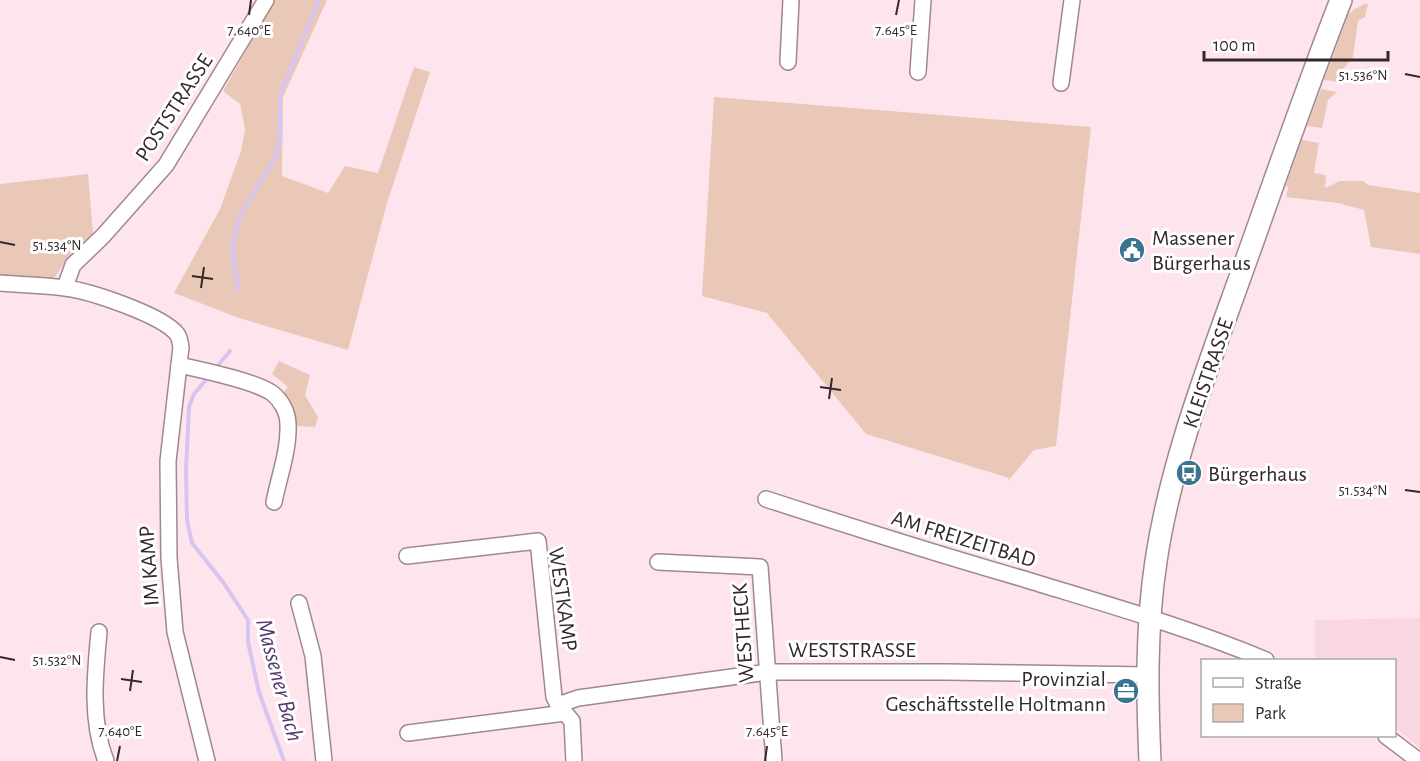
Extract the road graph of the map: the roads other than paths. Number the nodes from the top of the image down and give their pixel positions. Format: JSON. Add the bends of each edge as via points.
{"nodes":[{"id":1,"x":266,"y":0,"type":"edge"},
{"id":2,"x":792,"y":0,"type":"edge"},
{"id":3,"x":923,"y":0,"type":"edge"},
{"id":4,"x":1072,"y":0,"type":"edge"},
{"id":5,"x":1341,"y":0,"type":"edge"},
{"id":6,"x":788,"y":62,"type":"dead end"},
{"id":7,"x":918,"y":72,"type":"dead end"},
{"id":8,"x":1061,"y":83,"type":"dead end"},
{"id":9,"x":0,"y":283,"type":"edge"},
{"id":10,"x":65,"y":288,"type":"junction"},
{"id":11,"x":179,"y":365,"type":"junction"},
{"id":12,"x":766,"y":499,"type":"dead end"},
{"id":13,"x":274,"y":502,"type":"dead end"},
{"id":14,"x":407,"y":556,"type":"dead end"},
{"id":15,"x":658,"y":562,"type":"dead end"},
{"id":16,"x":299,"y":603,"type":"dead end"},
{"id":17,"x":1150,"y":618,"type":"junction"},
{"id":18,"x":99,"y":632,"type":"dead end"},
{"id":19,"x":1264,"y":659,"type":"edge"},
{"id":20,"x":768,"y":672,"type":"junction"},
{"id":21,"x":1148,"y":675,"type":"junction"},
{"id":22,"x":562,"y":709,"type":"junction"},
{"id":23,"x":408,"y":733,"type":"dead end"},
{"id":24,"x":1389,"y":737,"type":"edge"},
{"id":25,"x":106,"y":761,"type":"edge"},
{"id":26,"x":207,"y":761,"type":"edge"},
{"id":27,"x":324,"y":761,"type":"edge"},
{"id":28,"x":574,"y":761,"type":"edge"},
{"id":29,"x":774,"y":761,"type":"edge"},
{"id":30,"x":1150,"y":761,"type":"edge"},
{"id":31,"x":1419,"y":761,"type":"edge"}],
"edges":[{"from":1,"to":10,"type":"street","name":"POSTSTRASSE","via":[[166,165],[73,265]]},
{"from":2,"to":6,"type":"street"},
{"from":3,"to":7,"type":"street"},
{"from":4,"to":8,"type":"street"},
{"from":5,"to":17,"type":"main road","name":"KLEISTRASSE","via":[[1194,409],[1170,493]]},
{"from":9,"to":10,"type":"street"},
{"from":10,"to":11,"type":"street","name":"IM KAMP","via":[[132,308],[176,333],[181,347]]},
{"from":11,"to":13,"type":"street","via":[[274,394],[284,409],[288,431]]},
{"from":11,"to":26,"type":"street","name":"IM KAMP","via":[[168,462],[169,558],[176,632]]},
{"from":12,"to":17,"type":"street","name":"AM FREIZEITBAD"},
{"from":14,"to":22,"type":"street","name":"WESTKAMP","via":[[538,541],[554,697]]},
{"from":15,"to":20,"type":"street","name":"WESTHECK","via":[[760,567]]},
{"from":16,"to":27,"type":"street","via":[[313,656]]},
{"from":17,"to":19,"type":"street","name":"AM FREIZEITBAD"},
{"from":17,"to":21,"type":"main road","name":"KLEISTRASSE"},
{"from":18,"to":25,"type":"street","via":[[95,693]]},
{"from":20,"to":21,"type":"street","name":"WESTSTRASSE"},
{"from":20,"to":22,"type":"street","name":"WESTSTRASSE","via":[[589,697]]},
{"from":20,"to":29,"type":"street","name":"WESTHECK"},
{"from":21,"to":30,"type":"main road","name":"KLEISTRASSE"},
{"from":22,"to":23,"type":"street"},
{"from":22,"to":28,"type":"street","name":"WESTKAMP","via":[[572,721]]},
{"from":24,"to":31,"type":"street"}]}
